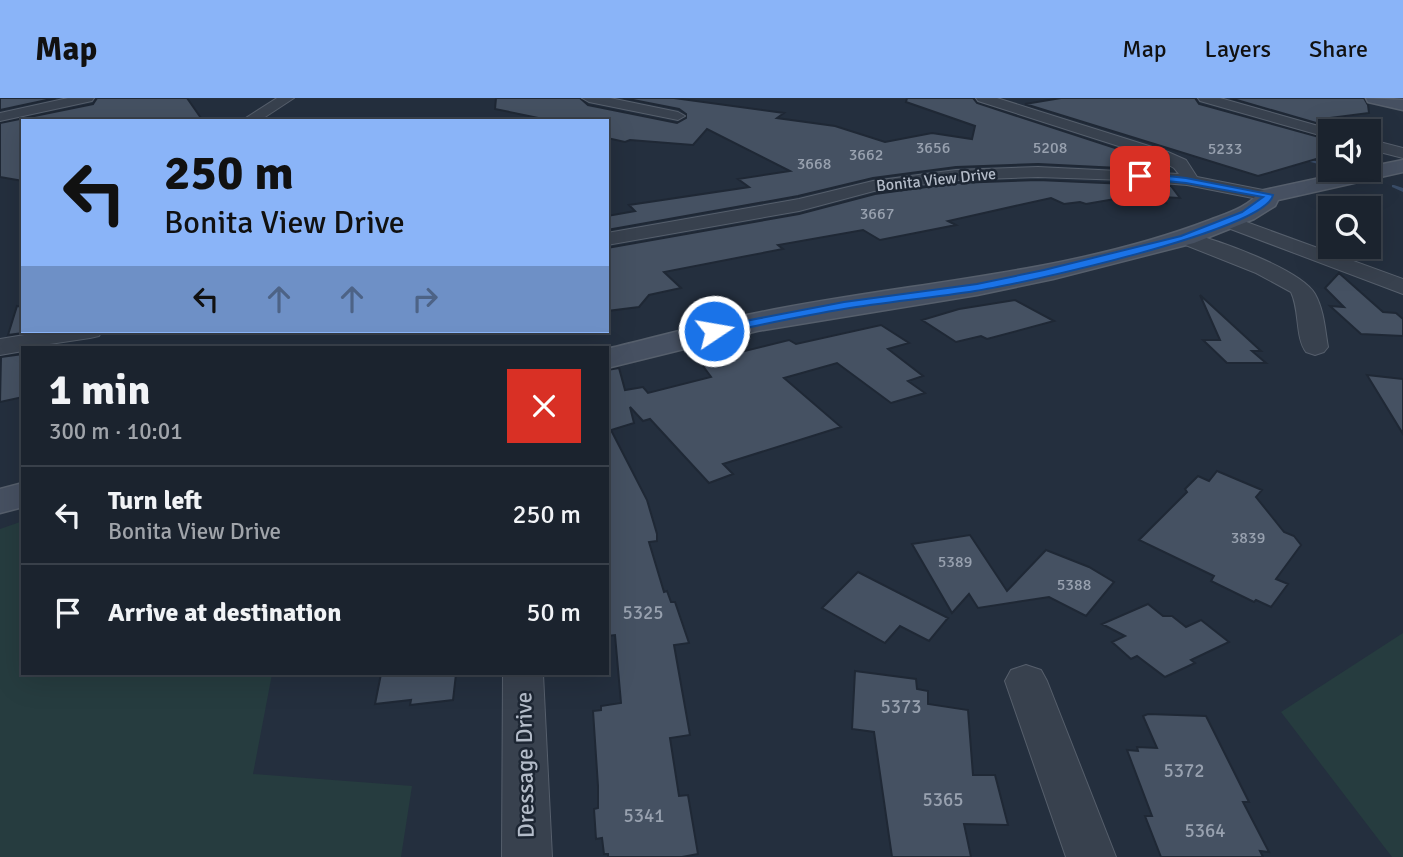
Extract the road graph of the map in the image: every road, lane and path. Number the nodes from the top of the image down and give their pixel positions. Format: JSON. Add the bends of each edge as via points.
{"nodes":[{"id":1,"x":87,"y":98,"type":"edge"},
{"id":2,"x":287,"y":98,"type":"edge"},
{"id":3,"x":589,"y":98,"type":"edge"},
{"id":4,"x":983,"y":98,"type":"edge"},
{"id":5,"x":1205,"y":98,"type":"edge"},
{"id":6,"x":1374,"y":98,"type":"edge"},
{"id":7,"x":1403,"y":105,"type":"edge"},
{"id":8,"x":678,"y":116,"type":"dead end"},
{"id":9,"x":0,"y":117,"type":"edge"},
{"id":10,"x":251,"y":119,"type":"edge"},
{"id":11,"x":1318,"y":130,"type":"edge"},
{"id":12,"x":1381,"y":147,"type":"edge"},
{"id":13,"x":1403,"y":153,"type":"edge"},
{"id":14,"x":1403,"y":166,"type":"edge"},
{"id":15,"x":1186,"y":180,"type":"junction"},
{"id":16,"x":1268,"y":195,"type":"junction"},
{"id":17,"x":1227,"y":221,"type":"junction"},
{"id":18,"x":1185,"y":238,"type":"junction"},
{"id":19,"x":609,"y":239,"type":"edge"},
{"id":20,"x":1403,"y":287,"type":"edge"},
{"id":21,"x":79,"y":333,"type":"edge"},
{"id":22,"x":1315,"y":346,"type":"dead end"},
{"id":23,"x":0,"y":347,"type":"edge"},
{"id":24,"x":609,"y":358,"type":"edge"},
{"id":25,"x":21,"y":496,"type":"edge"},
{"id":26,"x":0,"y":501,"type":"edge"},
{"id":27,"x":523,"y":675,"type":"edge"},
{"id":28,"x":1026,"y":681,"type":"dead end"},
{"id":29,"x":527,"y":857,"type":"edge"},
{"id":30,"x":1091,"y":857,"type":"edge"}],
"edges":[{"from":1,"to":9,"type":"street"},
{"from":2,"to":10,"type":"street"},
{"from":3,"to":8,"type":"street"},
{"from":4,"to":15,"type":"street","via":[[1162,155],[1185,168]]},
{"from":5,"to":11,"type":"street"},
{"from":6,"to":7,"type":"street"},
{"from":12,"to":13,"type":"street"},
{"from":14,"to":16,"type":"street"},
{"from":15,"to":16,"type":"street","name":"Bonita View Drive"},
{"from":15,"to":19,"type":"street","name":"Bonita View Drive","via":[[1038,172],[928,178]]},
{"from":16,"to":17,"type":"street","via":[[1267,201]]},
{"from":17,"to":18,"type":"street"},
{"from":17,"to":20,"type":"street"},
{"from":18,"to":22,"type":"street","via":[[1300,287],[1307,300]]},
{"from":18,"to":24,"type":"street","via":[[977,288],[756,321]]},
{"from":21,"to":23,"type":"street"},
{"from":25,"to":26,"type":"street"},
{"from":27,"to":29,"type":"street","name":"Dressage Drive"},
{"from":28,"to":30,"type":"street"}]}
